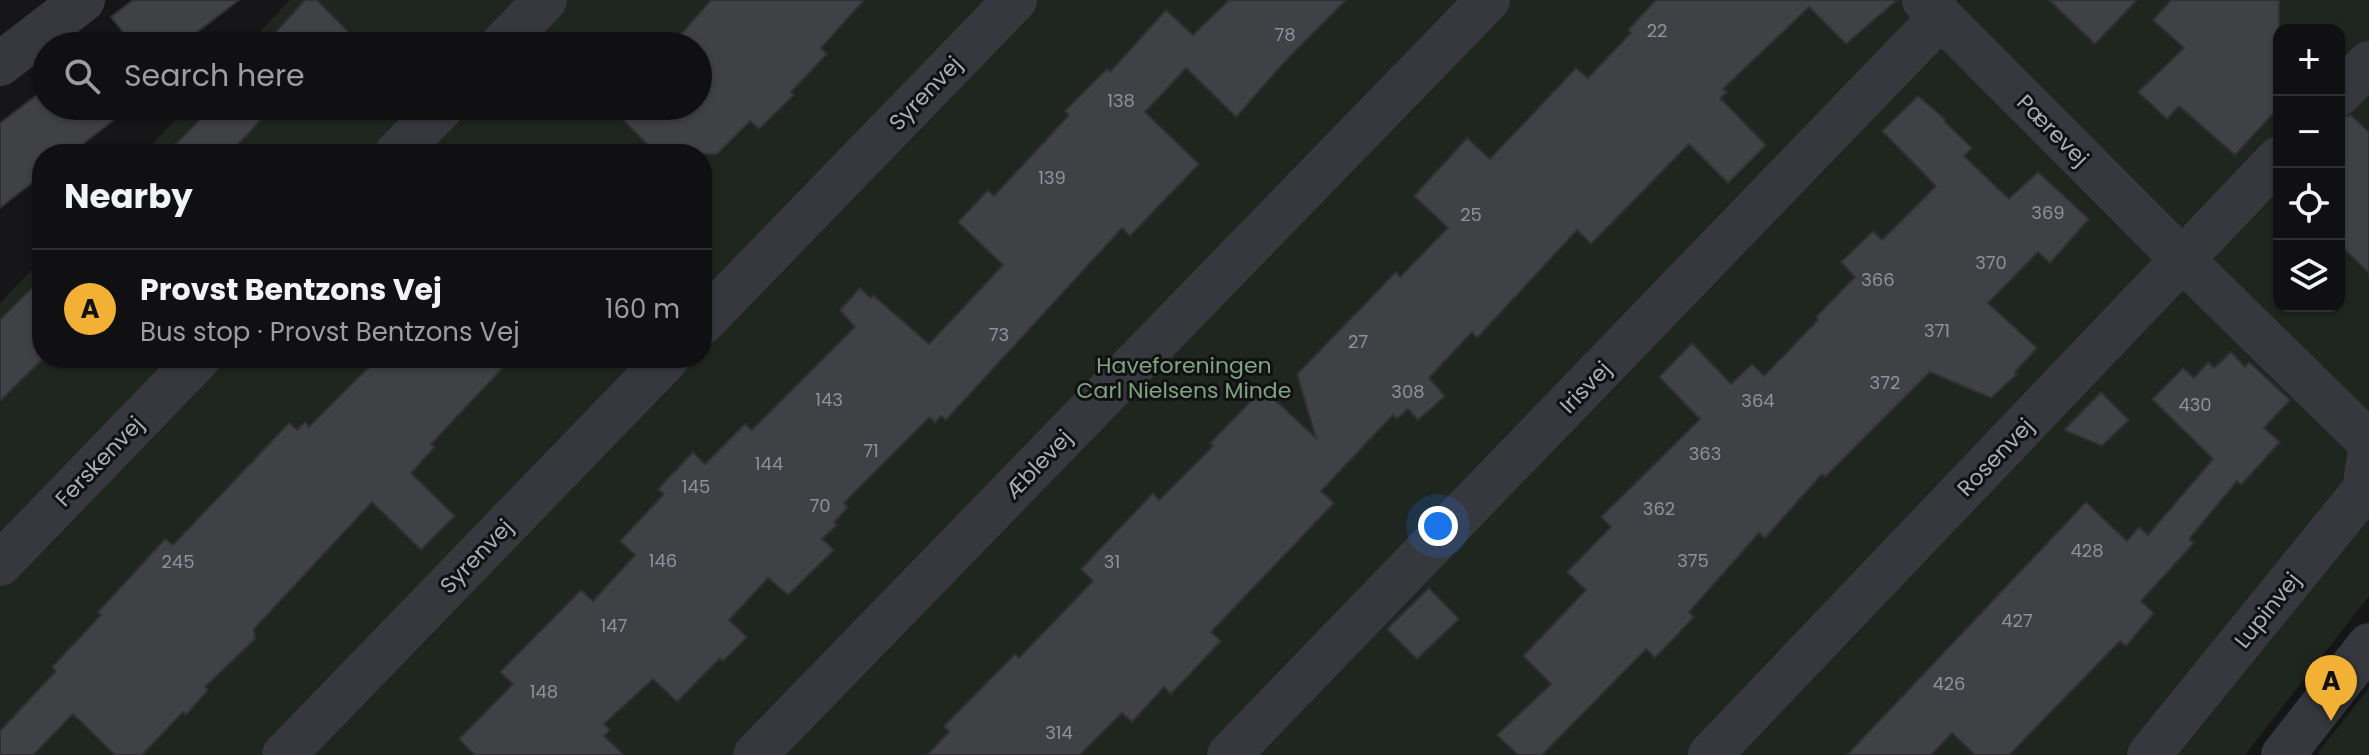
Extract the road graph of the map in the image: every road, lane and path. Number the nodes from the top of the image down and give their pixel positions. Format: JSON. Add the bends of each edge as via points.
{"nodes":[{"id":1,"x":83,"y":0,"type":"edge"},
{"id":2,"x":545,"y":0,"type":"edge"},
{"id":3,"x":1015,"y":0,"type":"edge"},
{"id":4,"x":1488,"y":0,"type":"edge"},
{"id":5,"x":1932,"y":9,"type":"edge"},
{"id":6,"x":42,"y":32,"type":"edge"},
{"id":7,"x":514,"y":32,"type":"edge"},
{"id":8,"x":32,"y":39,"type":"edge"},
{"id":9,"x":2369,"y":63,"type":"edge"},
{"id":10,"x":0,"y":64,"type":"edge"},
{"id":11,"x":2345,"y":88,"type":"edge"},
{"id":12,"x":429,"y":120,"type":"edge"},
{"id":13,"x":406,"y":144,"type":"edge"},
{"id":14,"x":2273,"y":164,"type":"edge"},
{"id":15,"x":2183,"y":260,"type":"junction"},
{"id":16,"x":712,"y":313,"type":"edge"},
{"id":17,"x":189,"y":368,"type":"edge"},
{"id":18,"x":658,"y":368,"type":"edge"},
{"id":19,"x":2369,"y":442,"type":"edge"},
{"id":20,"x":2369,"y":457,"type":"edge"},
{"id":21,"x":0,"y":564,"type":"edge"},
{"id":22,"x":2369,"y":645,"type":"edge"},
{"id":23,"x":284,"y":755,"type":"edge"},
{"id":24,"x":755,"y":755,"type":"edge"},
{"id":25,"x":1229,"y":755,"type":"edge"},
{"id":26,"x":1710,"y":755,"type":"edge"},
{"id":27,"x":2149,"y":755,"type":"edge"},
{"id":28,"x":2283,"y":755,"type":"edge"}],
"edges":[{"from":1,"to":6,"type":"street"},
{"from":2,"to":7,"type":"street"},
{"from":3,"to":16,"type":"street","name":"Syrenvej"},
{"from":4,"to":24,"type":"street","name":"Æblevej"},
{"from":5,"to":15,"type":"street","name":"Pærevej"},
{"from":5,"to":25,"type":"street","name":"Irisvej"},
{"from":8,"to":10,"type":"street"},
{"from":9,"to":11,"type":"street"},
{"from":12,"to":13,"type":"street"},
{"from":14,"to":15,"type":"street","name":"Rosenvej"},
{"from":15,"to":19,"type":"street"},
{"from":15,"to":26,"type":"street","name":"Rosenvej"},
{"from":17,"to":21,"type":"street","name":"Ferskenvej"},
{"from":18,"to":23,"type":"street","name":"Syrenvej"},
{"from":20,"to":27,"type":"street","name":"Lupinvej","via":[[2364,490]]},
{"from":22,"to":28,"type":"street"}]}
